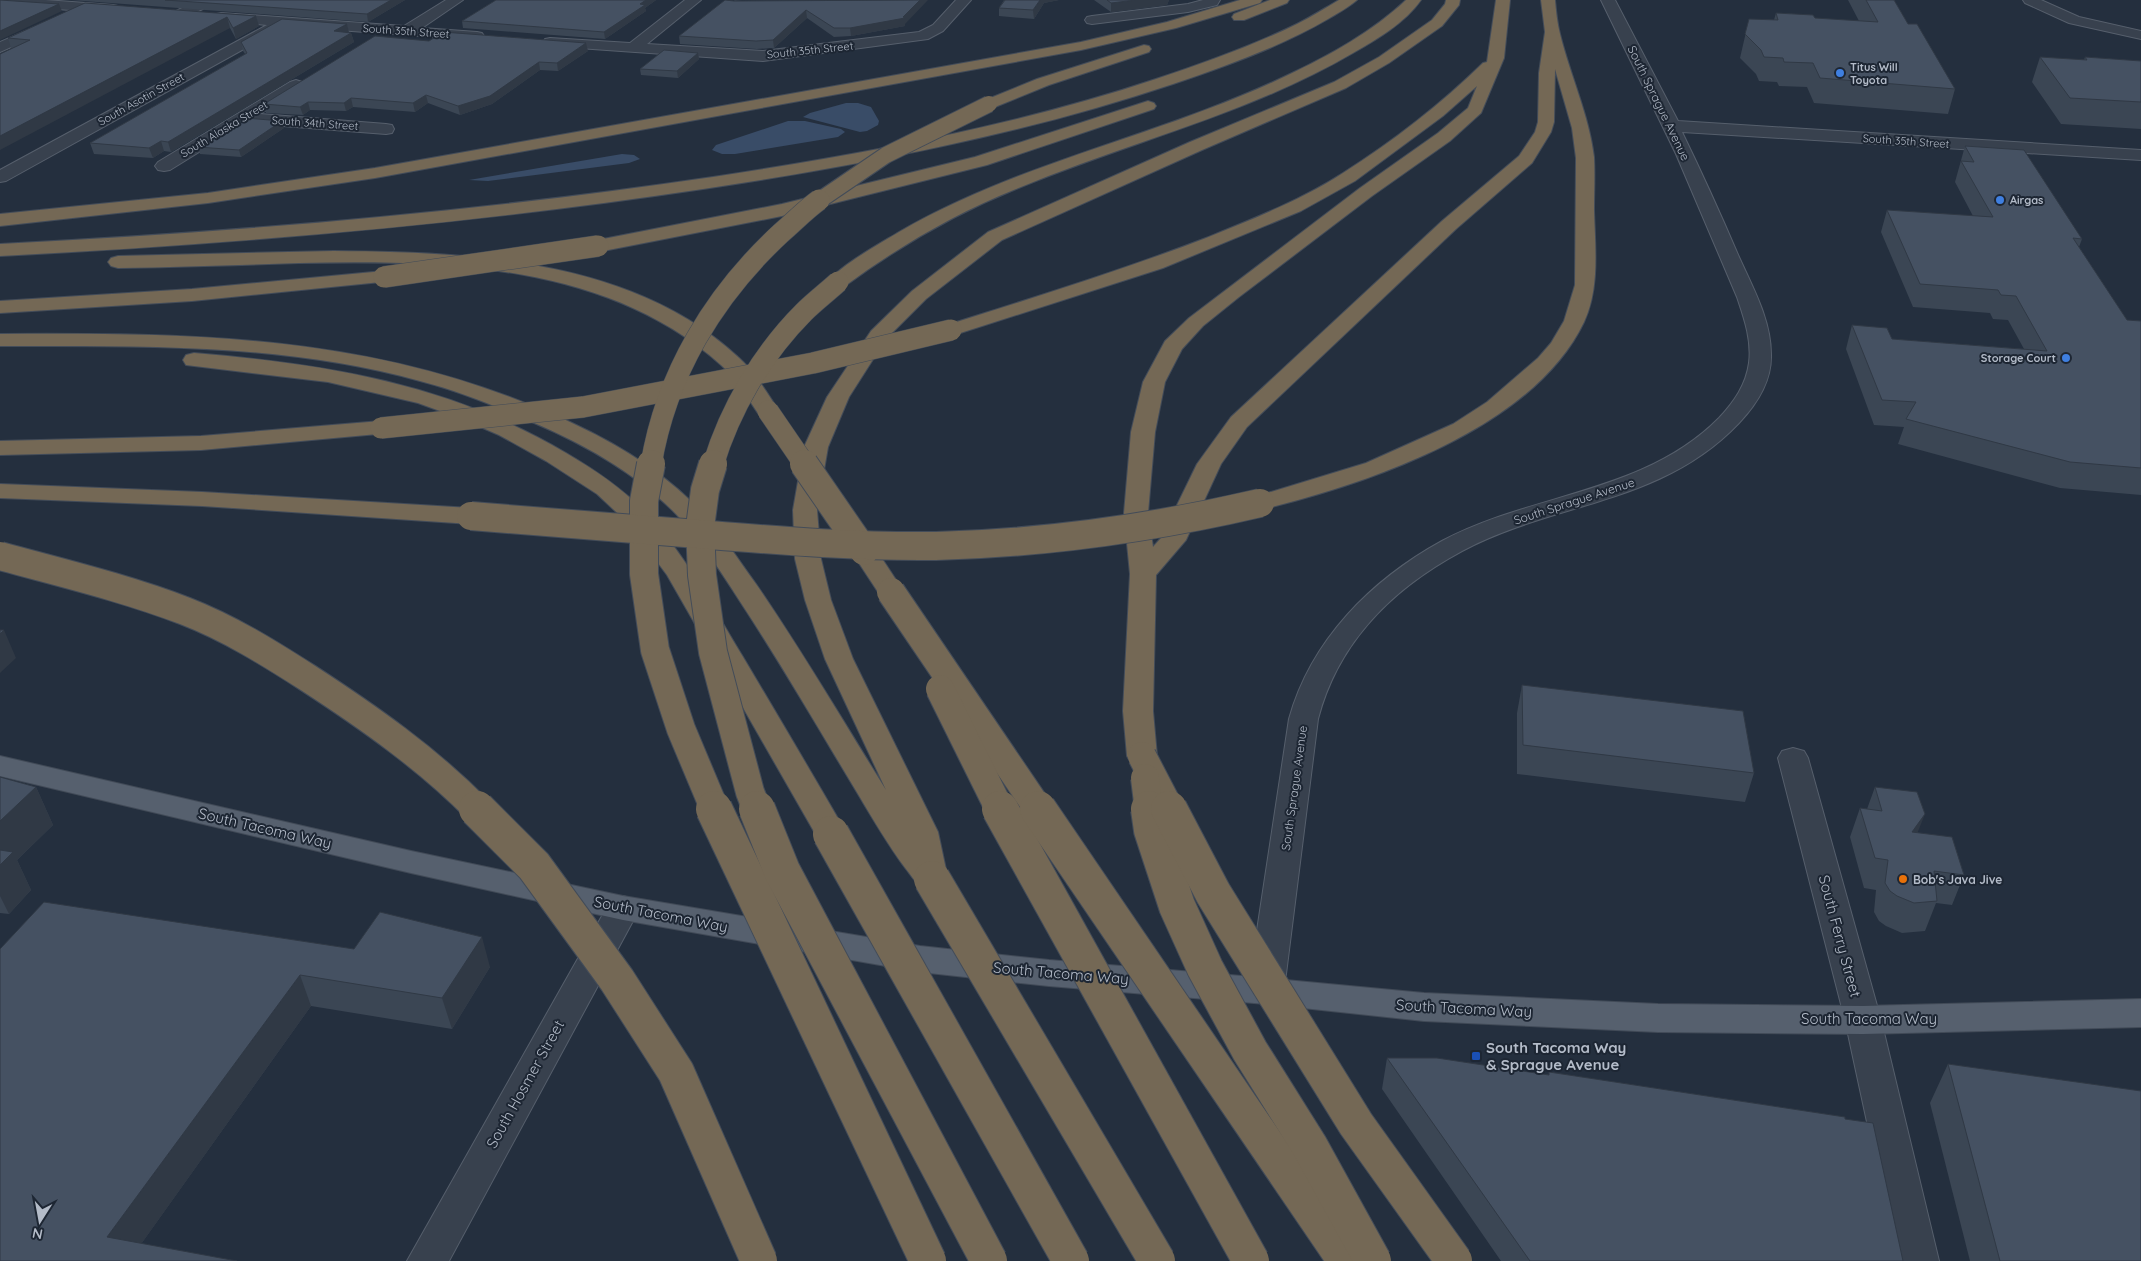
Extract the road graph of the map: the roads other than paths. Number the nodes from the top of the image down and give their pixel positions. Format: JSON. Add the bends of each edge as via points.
{"nodes":[{"id":1,"x":210,"y":0,"type":"edge"},
{"id":2,"x":456,"y":0,"type":"edge"},
{"id":3,"x":694,"y":0,"type":"edge"},
{"id":4,"x":964,"y":0,"type":"edge"},
{"id":5,"x":1213,"y":0,"type":"edge"},
{"id":6,"x":1255,"y":0,"type":"edge"},
{"id":7,"x":1282,"y":0,"type":"edge"},
{"id":8,"x":1414,"y":0,"type":"edge"},
{"id":9,"x":1453,"y":0,"type":"edge"},
{"id":10,"x":1503,"y":0,"type":"edge"},
{"id":11,"x":1548,"y":0,"type":"edge"},
{"id":12,"x":1608,"y":0,"type":"edge"},
{"id":13,"x":2030,"y":0,"type":"edge"},
{"id":14,"x":0,"y":1,"type":"edge"},
{"id":15,"x":1358,"y":2,"type":"edge"},
{"id":16,"x":86,"y":7,"type":"junction"},
{"id":17,"x":124,"y":10,"type":"edge"},
{"id":18,"x":162,"y":13,"type":"edge"},
{"id":19,"x":181,"y":14,"type":"junction"},
{"id":20,"x":1092,"y":20,"type":"dead end"},
{"id":21,"x":282,"y":22,"type":"junction"},
{"id":22,"x":386,"y":30,"type":"junction"},
{"id":23,"x":406,"y":31,"type":"junction"},
{"id":24,"x":1552,"y":32,"type":"junction"},
{"id":25,"x":2141,"y":35,"type":"edge"},
{"id":26,"x":493,"y":37,"type":"edge"},
{"id":27,"x":532,"y":40,"type":"edge"},
{"id":28,"x":363,"y":44,"type":"edge"},
{"id":29,"x":0,"y":48,"type":"edge"},
{"id":30,"x":634,"y":48,"type":"junction"},
{"id":31,"x":1288,"y":52,"type":"dead end"},
{"id":32,"x":1496,"y":58,"type":"junction"},
{"id":33,"x":308,"y":78,"type":"edge"},
{"id":34,"x":1159,"y":102,"type":"dead end"},
{"id":35,"x":244,"y":118,"type":"junction"},
{"id":36,"x":1670,"y":126,"type":"junction"},
{"id":37,"x":386,"y":128,"type":"dead end"},
{"id":38,"x":2141,"y":155,"type":"edge"},
{"id":39,"x":164,"y":166,"type":"dead end"},
{"id":40,"x":0,"y":177,"type":"edge"},
{"id":41,"x":0,"y":220,"type":"edge"},
{"id":42,"x":0,"y":250,"type":"edge"},
{"id":43,"x":0,"y":266,"type":"edge"},
{"id":44,"x":0,"y":307,"type":"edge"},
{"id":45,"x":0,"y":340,"type":"edge"},
{"id":46,"x":0,"y":358,"type":"edge"},
{"id":47,"x":0,"y":448,"type":"edge"},
{"id":48,"x":0,"y":491,"type":"edge"},
{"id":49,"x":0,"y":556,"type":"edge"},
{"id":50,"x":1143,"y":574,"type":"junction"},
{"id":51,"x":891,"y":592,"type":"junction"},
{"id":52,"x":1142,"y":756,"type":"junction"},
{"id":53,"x":1793,"y":758,"type":"dead end"},
{"id":54,"x":0,"y":766,"type":"edge"},
{"id":55,"x":932,"y":879,"type":"junction"},
{"id":56,"x":623,"y":908,"type":"junction"},
{"id":57,"x":1266,"y":991,"type":"junction"},
{"id":58,"x":2141,"y":1013,"type":"edge"},
{"id":59,"x":1863,"y":1020,"type":"junction"},
{"id":60,"x":428,"y":1261,"type":"edge"},
{"id":61,"x":759,"y":1261,"type":"edge"},
{"id":62,"x":928,"y":1261,"type":"edge"},
{"id":63,"x":989,"y":1261,"type":"edge"},
{"id":64,"x":1071,"y":1261,"type":"edge"},
{"id":65,"x":1157,"y":1261,"type":"edge"},
{"id":66,"x":1251,"y":1261,"type":"edge"},
{"id":67,"x":1346,"y":1261,"type":"edge"},
{"id":68,"x":1373,"y":1261,"type":"edge"},
{"id":69,"x":1454,"y":1261,"type":"edge"},
{"id":70,"x":1918,"y":1261,"type":"edge"}],
"edges":[{"from":1,"to":19,"type":"street"},
{"from":2,"to":23,"type":"street"},
{"from":3,"to":30,"type":"street"},
{"from":4,"to":30,"type":"street","name":"South 35th Street","via":[[944,23],[931,32],[906,39],[769,56]]},
{"from":5,"to":20,"type":"street","via":[[1188,8]]},
{"from":6,"to":41,"type":"highway","via":[[1171,25],[1081,46],[374,173],[208,198]]},
{"from":7,"to":62,"type":"highway","bridge":true,"via":[[988,104],[930,131],[834,188],[777,235],[727,288],[678,367],[660,416],[650,454],[644,501],[645,597],[655,653],[683,734],[736,856]]},
{"from":8,"to":63,"type":"highway","bridge":true,"via":[[1399,16],[1370,37],[1288,82],[1222,110],[1011,184],[964,204],[877,253],[804,312],[773,347],[739,401],[719,444],[705,490],[700,527],[702,575],[713,652],[750,792],[782,870]]},
{"from":9,"to":55,"type":"highway","via":[[1437,22],[1384,60],[1340,85],[995,236],[919,295],[878,335],[838,397],[816,447],[805,510],[808,560],[839,660],[922,832]]},
{"from":10,"to":32,"type":"highway"},
{"from":11,"to":24,"type":"highway"},
{"from":12,"to":36,"type":"street","name":"South Sprague Avenue"},
{"from":13,"to":25,"type":"street","via":[[2074,20]]},
{"from":14,"to":16,"type":"street"},
{"from":15,"to":31,"type":"highway","via":[[1347,18]]},
{"from":15,"to":42,"type":"highway","via":[[1262,44],[1125,95],[936,143],[829,163],[611,196],[333,227],[188,240]]},
{"from":16,"to":17,"type":"street"},
{"from":16,"to":29,"type":"street"},
{"from":18,"to":19,"type":"street","name":"South 35th Street"},
{"from":19,"to":21,"type":"street","name":"South 35th Street"},
{"from":21,"to":22,"type":"street","name":"South 35th Street"},
{"from":21,"to":40,"type":"street","name":"South Asotin Street"},
{"from":22,"to":23,"type":"street","name":"South 35th Street"},
{"from":22,"to":28,"type":"street"},
{"from":23,"to":26,"type":"street","name":"South 35th Street"},
{"from":24,"to":48,"type":"highway","bridge":true,"via":[[1580,128],[1586,178],[1585,285],[1574,320],[1560,345],[1518,388],[1461,429],[1374,468],[1260,503],[1166,524],[1056,540],[888,546],[788,542],[471,516],[202,499]]},
{"from":24,"to":50,"type":"highway","via":[[1546,122],[1526,159],[1449,225],[1239,422],[1209,464],[1173,540]]},
{"from":27,"to":30,"type":"street","name":"South 35th Street"},
{"from":32,"to":47,"type":"highway","bridge":true,"via":[[1437,114],[1349,177],[1294,207],[1156,264],[951,330],[813,363],[583,406],[201,443]]},
{"from":32,"to":50,"type":"highway","via":[[1475,110],[1444,137],[1232,293],[1173,346],[1154,382],[1143,432],[1136,513]]},
{"from":33,"to":35,"type":"street","name":"South Alaska Street"},
{"from":34,"to":44,"type":"highway","bridge":true,"via":[[981,162],[782,210],[598,246],[384,277],[239,292]]},
{"from":35,"to":37,"type":"street","name":"South 34th Street"},
{"from":35,"to":39,"type":"street","name":"South Alaska Street"},
{"from":36,"to":38,"type":"street","name":"South 35th Street"},
{"from":36,"to":57,"type":"street","name":"South Sprague Avenue","via":[[1705,197],[1755,320],[1761,348],[1752,392],[1715,436],[1676,463],[1632,482],[1474,536],[1441,553],[1389,589],[1350,629],[1323,667],[1307,705]]},
{"from":43,"to":51,"type":"highway","bridge":true,"via":[[384,255],[499,264],[563,277],[620,294],[653,307],[707,341],[731,361]]},
{"from":45,"to":55,"type":"highway","via":[[192,341],[252,345],[376,363],[432,376],[524,407],[592,441],[656,484],[700,527],[750,594],[902,839]]},
{"from":46,"to":64,"type":"highway","bridge":true,"via":[[122,356],[230,362],[379,385],[459,409],[499,427],[584,474],[621,502],[659,545],[689,588],[832,834]]},
{"from":49,"to":61,"type":"highway","bridge":true,"via":[[116,587],[187,612],[259,647],[346,704],[448,780],[534,866],[617,980],[676,1072]]},
{"from":50,"to":52,"type":"highway","via":[[1138,703]]},
{"from":51,"to":66,"type":"highway","bridge":true,"via":[[1015,839]]},
{"from":51,"to":67,"type":"highway","bridge":true},
{"from":52,"to":68,"type":"highway","bridge":true,"via":[[1152,830],[1177,906],[1205,968]]},
{"from":52,"to":69,"type":"highway","bridge":true,"via":[[1213,893],[1356,1124]]},
{"from":53,"to":59,"type":"street","name":"South Ferry Street"},
{"from":54,"to":56,"type":"main road","name":"South Tacoma Way"},
{"from":55,"to":65,"type":"highway","bridge":true},
{"from":56,"to":57,"type":"main road","name":"South Tacoma Way","via":[[920,959]]},
{"from":56,"to":60,"type":"street","name":"South Hosmer Street"},
{"from":57,"to":59,"type":"main road","name":"South Tacoma Way","via":[[1424,1007],[1658,1018]]},
{"from":58,"to":59,"type":"main road","name":"South Tacoma Way"},
{"from":59,"to":70,"type":"street","name":"South Ferry Street"}]}
